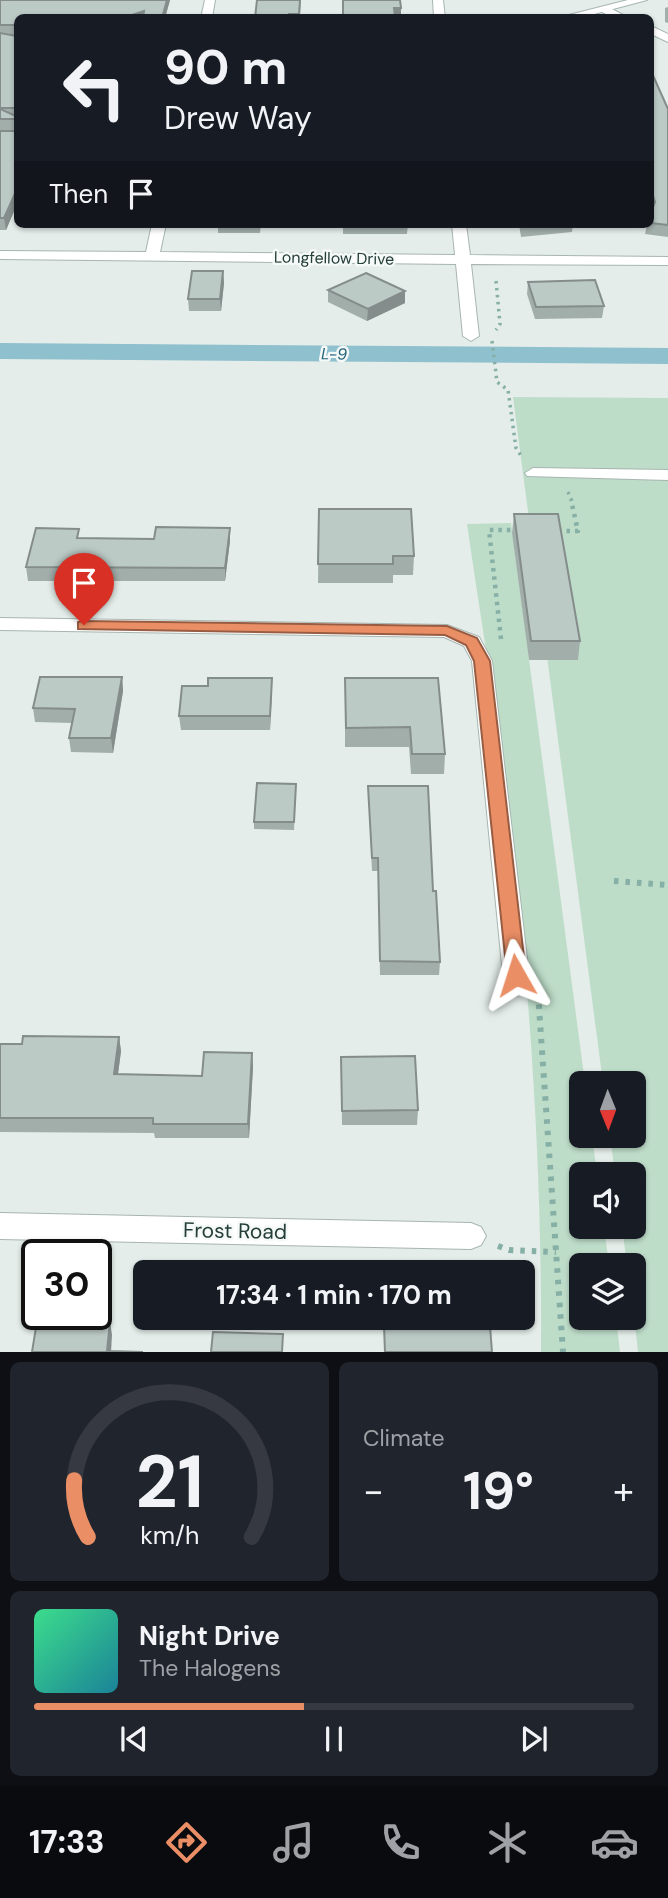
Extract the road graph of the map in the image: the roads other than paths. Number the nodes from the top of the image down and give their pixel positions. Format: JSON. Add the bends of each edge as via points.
{"nodes":[{"id":1,"x":642,"y":0,"type":"edge"},
{"id":2,"x":604,"y":9,"type":"junction"},
{"id":3,"x":581,"y":14,"type":"edge"},
{"id":4,"x":615,"y":14,"type":"edge"},
{"id":5,"x":158,"y":228,"type":"edge"},
{"id":6,"x":459,"y":228,"type":"edge"},
{"id":7,"x":0,"y":255,"type":"edge"},
{"id":8,"x":152,"y":256,"type":"junction"},
{"id":9,"x":462,"y":259,"type":"junction"},
{"id":10,"x":668,"y":261,"type":"edge"},
{"id":11,"x":471,"y":335,"type":"dead end"},
{"id":12,"x":533,"y":473,"type":"road end"},
{"id":13,"x":668,"y":475,"type":"edge"},
{"id":14,"x":0,"y":624,"type":"edge"},
{"id":15,"x":516,"y":975,"type":"dead end"},
{"id":16,"x":0,"y":1226,"type":"edge"},
{"id":17,"x":471,"y":1236,"type":"road end"}],
"edges":[{"from":1,"to":2,"type":"street"},
{"from":2,"to":3,"type":"street"},
{"from":2,"to":4,"type":"street"},
{"from":5,"to":8,"type":"street"},
{"from":6,"to":9,"type":"street"},
{"from":7,"to":8,"type":"street","name":"Longfellow Drive"},
{"from":8,"to":9,"type":"street","name":"Longfellow Drive"},
{"from":9,"to":10,"type":"street","name":"Longfellow Drive"},
{"from":9,"to":11,"type":"street"},
{"from":12,"to":13,"type":"lane"},
{"from":14,"to":15,"type":"street","via":[[447,631],[472,642],[482,661]]},
{"from":16,"to":17,"type":"street","name":"Frost Road"}]}
